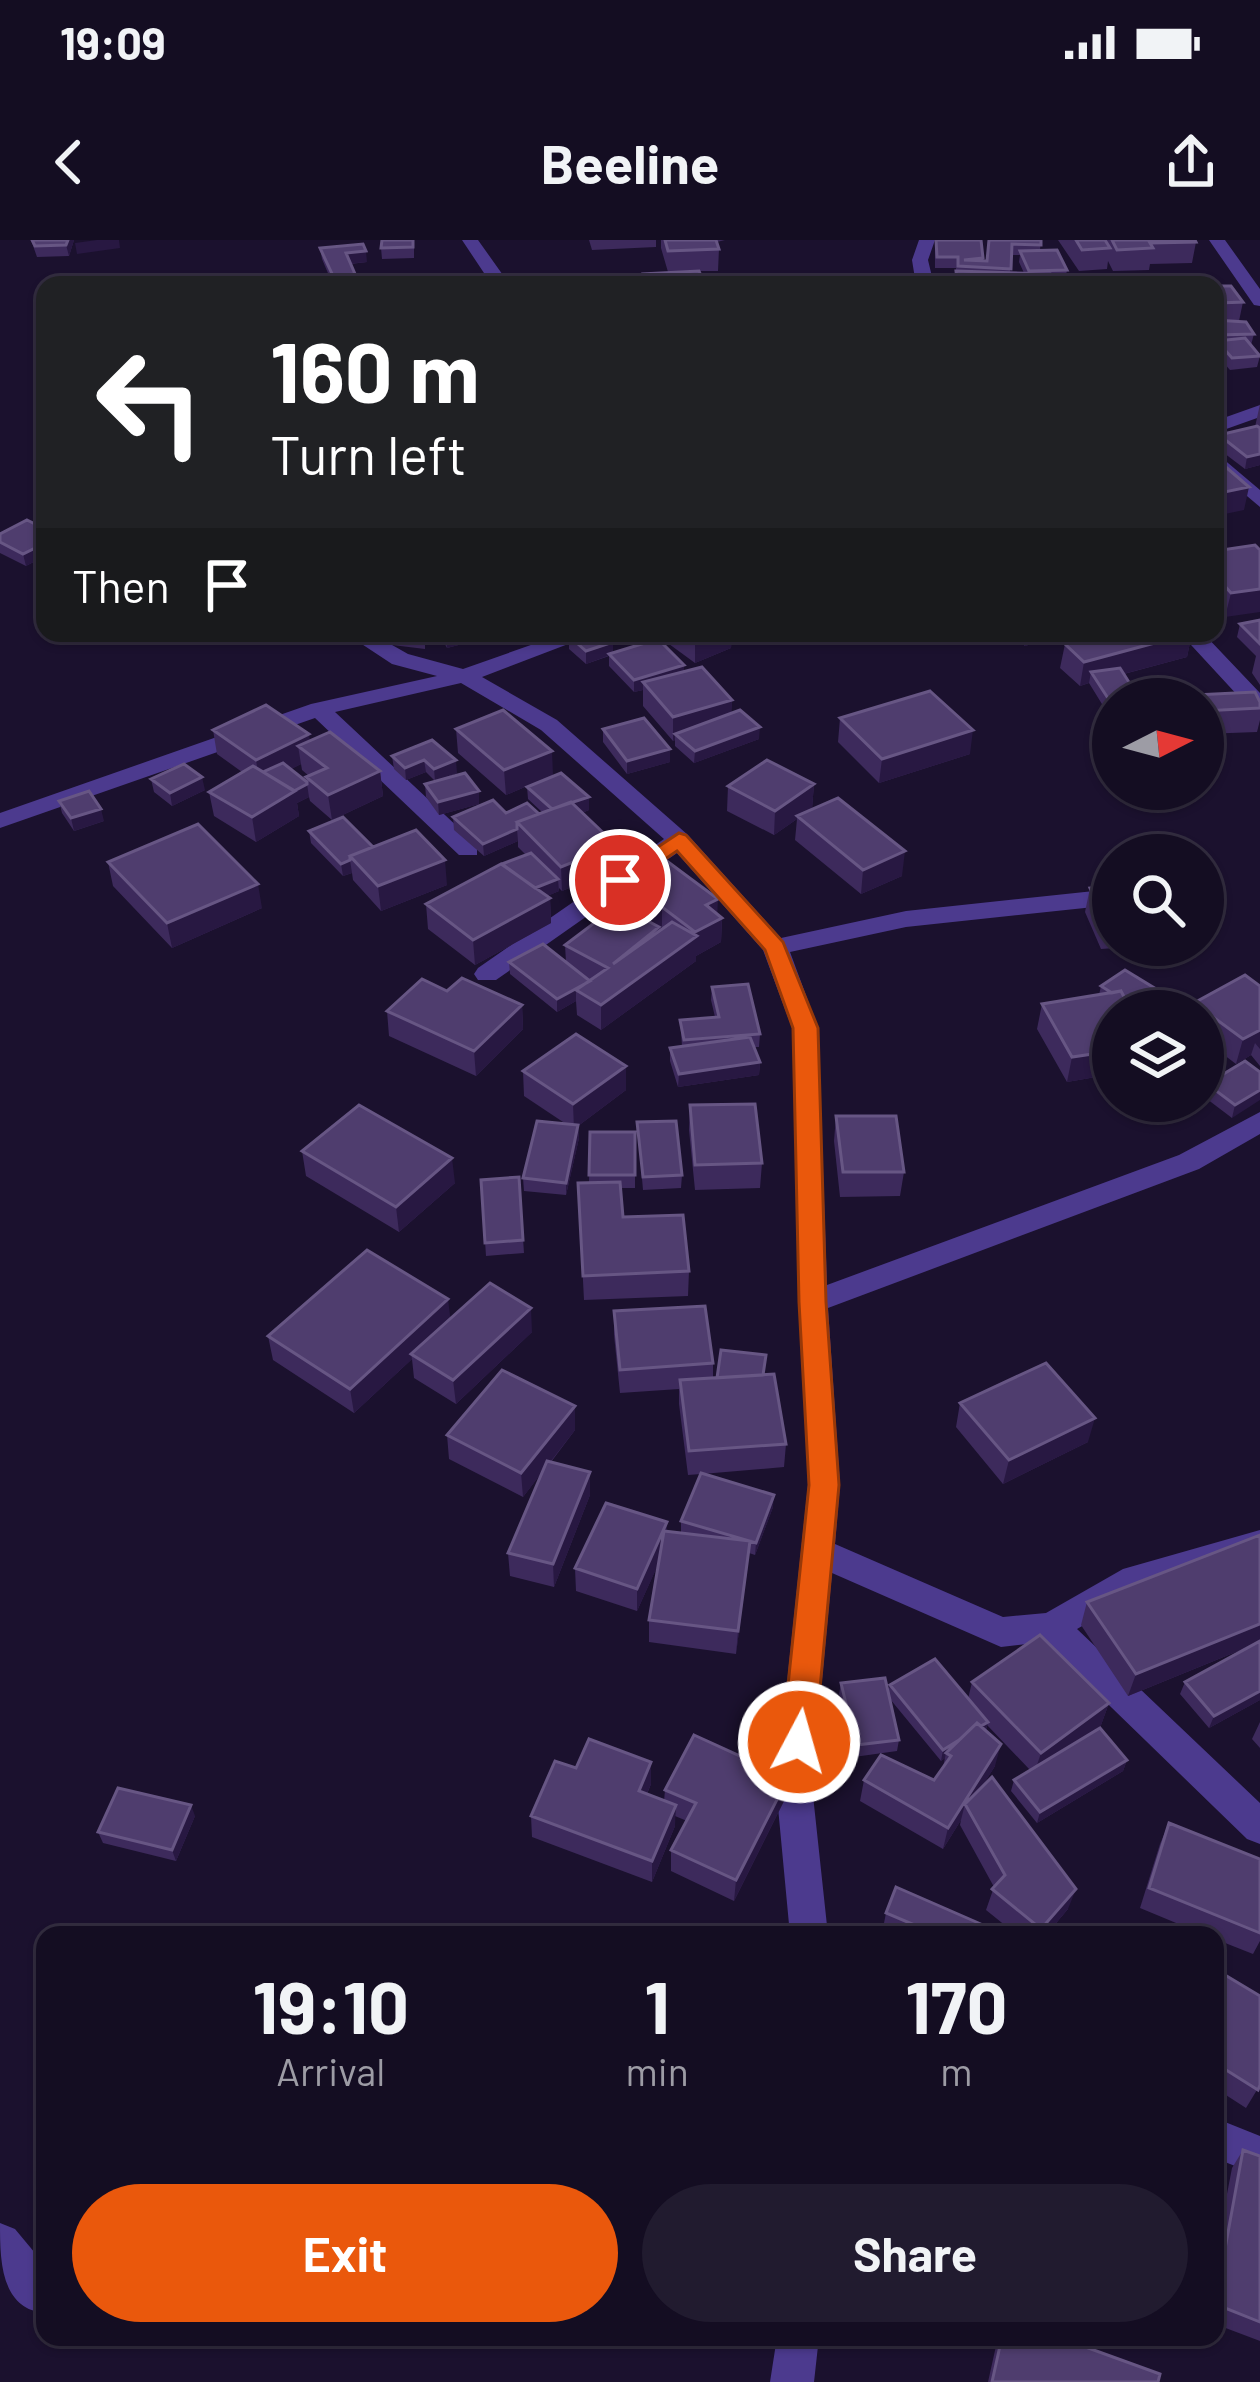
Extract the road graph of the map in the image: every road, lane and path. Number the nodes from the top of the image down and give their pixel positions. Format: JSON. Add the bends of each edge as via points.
{"nodes":[{"id":1,"x":470,"y":240,"type":"edge"},
{"id":2,"x":928,"y":240,"type":"edge"},
{"id":3,"x":1217,"y":240,"type":"edge"},
{"id":4,"x":495,"y":276,"type":"edge"},
{"id":5,"x":923,"y":276,"type":"edge"},
{"id":6,"x":1260,"y":302,"type":"edge"},
{"id":7,"x":1260,"y":411,"type":"edge"},
{"id":8,"x":1224,"y":424,"type":"edge"},
{"id":9,"x":1224,"y":467,"type":"edge"},
{"id":10,"x":1260,"y":501,"type":"edge"},
{"id":11,"x":372,"y":642,"type":"edge"},
{"id":12,"x":560,"y":642,"type":"edge"},
{"id":13,"x":1200,"y":642,"type":"edge"},
{"id":14,"x":464,"y":676,"type":"junction"},
{"id":15,"x":1260,"y":706,"type":"edge"},
{"id":16,"x":320,"y":709,"type":"junction"},
{"id":17,"x":0,"y":821,"type":"edge"},
{"id":18,"x":679,"y":840,"type":"junction"},
{"id":19,"x":469,"y":850,"type":"edge"},
{"id":20,"x":1092,"y":899,"type":"edge"},
{"id":21,"x":775,"y":947,"type":"junction"},
{"id":22,"x":487,"y":974,"type":"dead end"},
{"id":23,"x":1260,"y":1122,"type":"edge"},
{"id":24,"x":813,"y":1302,"type":"junction"},
{"id":25,"x":1260,"y":1544,"type":"edge"},
{"id":26,"x":818,"y":1551,"type":"junction"},
{"id":27,"x":1051,"y":1627,"type":"junction"},
{"id":28,"x":1260,"y":1827,"type":"edge"},
{"id":29,"x":808,"y":1926,"type":"edge"},
{"id":30,"x":1224,"y":2142,"type":"edge"},
{"id":31,"x":1260,"y":2156,"type":"edge"},
{"id":32,"x":0,"y":2244,"type":"edge"},
{"id":33,"x":36,"y":2287,"type":"edge"},
{"id":34,"x":797,"y":2346,"type":"edge"},
{"id":35,"x":792,"y":2382,"type":"edge"}],
"edges":[{"from":1,"to":4,"type":"street"},
{"from":2,"to":5,"type":"street"},
{"from":3,"to":6,"type":"street"},
{"from":7,"to":8,"type":"street"},
{"from":9,"to":10,"type":"street"},
{"from":11,"to":14,"type":"street"},
{"from":12,"to":14,"type":"street"},
{"from":13,"to":15,"type":"street"},
{"from":14,"to":16,"type":"street"},
{"from":14,"to":18,"type":"street","via":[[549,725]]},
{"from":16,"to":17,"type":"street"},
{"from":16,"to":19,"type":"street"},
{"from":18,"to":21,"type":"street"},
{"from":18,"to":22,"type":"street"},
{"from":20,"to":21,"type":"street","via":[[906,919]]},
{"from":21,"to":24,"type":"street","via":[[806,1028]]},
{"from":23,"to":24,"type":"street","via":[[1189,1162]]},
{"from":24,"to":26,"type":"street","via":[[824,1485]]},
{"from":25,"to":27,"type":"street","via":[[1136,1579]]},
{"from":26,"to":27,"type":"street","via":[[1000,1632]]},
{"from":26,"to":29,"type":"street","via":[[794,1786]]},
{"from":27,"to":28,"type":"street"},
{"from":30,"to":31,"type":"street"},
{"from":32,"to":33,"type":"street"},
{"from":34,"to":35,"type":"street"}]}
